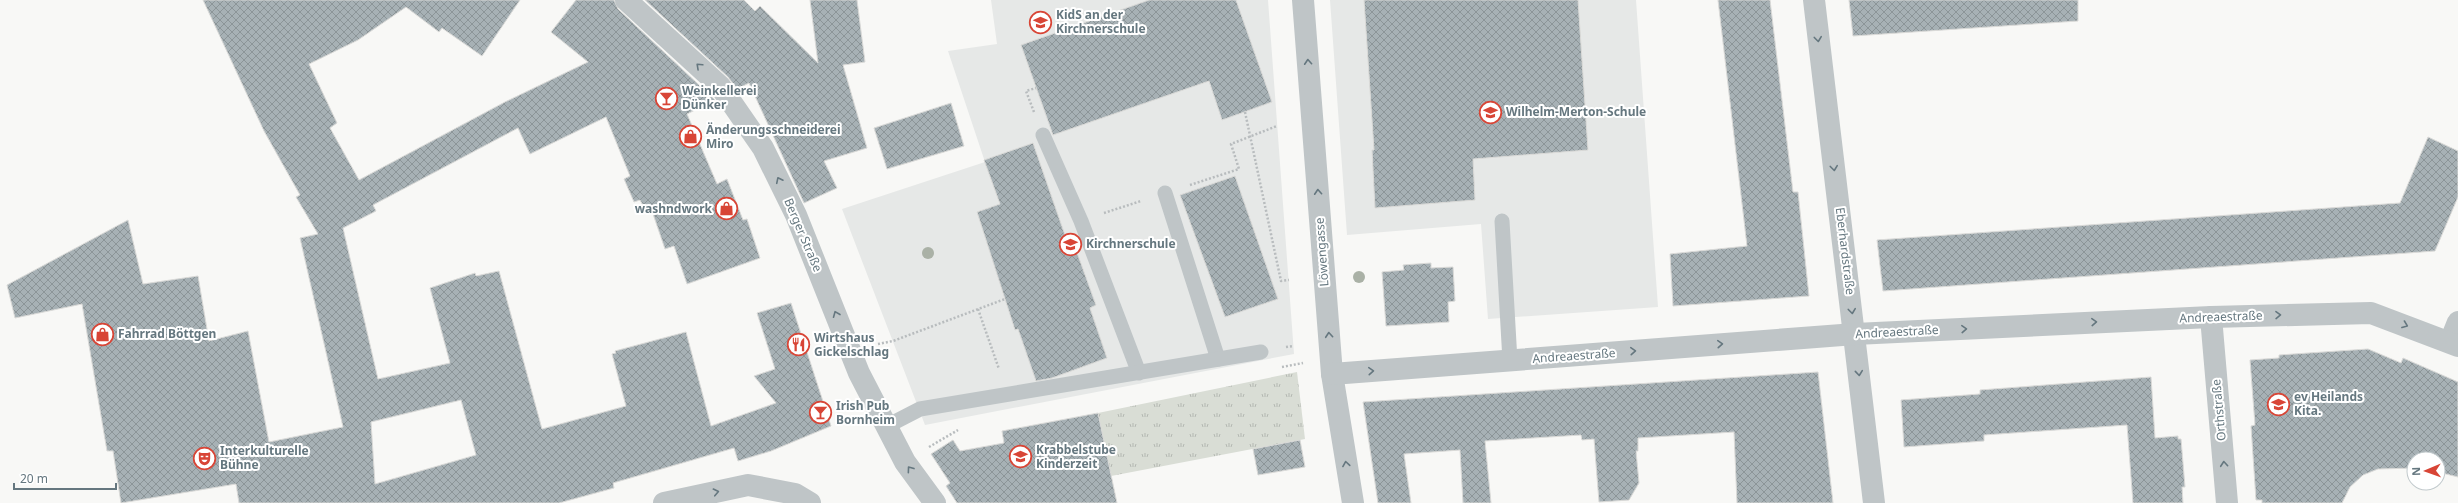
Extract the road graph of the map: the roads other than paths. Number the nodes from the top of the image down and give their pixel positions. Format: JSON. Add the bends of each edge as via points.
{"nodes":[{"id":1,"x":626,"y":0,"type":"edge"},
{"id":2,"x":1303,"y":0,"type":"edge"},
{"id":3,"x":1814,"y":0,"type":"edge"},
{"id":4,"x":1043,"y":135,"type":"dead end"},
{"id":5,"x":1165,"y":193,"type":"dead end"},
{"id":6,"x":1502,"y":221,"type":"dead end"},
{"id":7,"x":2210,"y":317,"type":"junction"},
{"id":8,"x":2458,"y":322,"type":"edge"},
{"id":9,"x":1855,"y":334,"type":"junction"},
{"id":10,"x":2454,"y":344,"type":"edge"},
{"id":11,"x":1261,"y":352,"type":"dead end"},
{"id":12,"x":1218,"y":359,"type":"junction"},
{"id":13,"x":1510,"y":360,"type":"junction"},
{"id":14,"x":1139,"y":373,"type":"junction"},
{"id":15,"x":1332,"y":374,"type":"junction"},
{"id":16,"x":886,"y":426,"type":"junction"},
{"id":17,"x":932,"y":502,"type":"edge"},
{"id":18,"x":664,"y":503,"type":"edge"},
{"id":19,"x":810,"y":503,"type":"edge"},
{"id":20,"x":1353,"y":503,"type":"edge"},
{"id":21,"x":1874,"y":503,"type":"edge"},
{"id":22,"x":2227,"y":503,"type":"edge"}],
"edges":[{"from":16,"to":1,"type":"street","name":"Berger Straße","one_way":true,"via":[[859,373],[799,221],[763,148],[720,86]]},
{"from":15,"to":2,"type":"street","name":"Löwengasse","one_way":true},
{"from":3,"to":9,"type":"street","name":"Eberhardstraße","one_way":true},
{"from":4,"to":14,"type":"lane","via":[[1081,221]]},
{"from":5,"to":12,"type":"lane"},
{"from":6,"to":13,"type":"lane"},
{"from":9,"to":7,"type":"street","name":"Andreaestraße","one_way":true},
{"from":7,"to":10,"type":"street","name":"Andreaestraße","one_way":true,"via":[[2371,312]]},
{"from":22,"to":7,"type":"street","name":"Orthstraße","one_way":true},
{"from":8,"to":10,"type":"street"},
{"from":13,"to":9,"type":"street","name":"Andreaestraße","one_way":true},
{"from":9,"to":21,"type":"street","name":"Eberhardstraße","one_way":true},
{"from":11,"to":12,"type":"lane"},
{"from":12,"to":14,"type":"lane"},
{"from":15,"to":13,"type":"street","name":"Andreaestraße","one_way":true},
{"from":14,"to":16,"type":"lane","via":[[920,409]]},
{"from":20,"to":15,"type":"street","name":"Löwengasse","one_way":true},
{"from":17,"to":16,"type":"street","name":"Berger Straße","one_way":true,"via":[[905,462]]},
{"from":18,"to":19,"type":"street","one_way":true,"via":[[748,485],[795,494]]}]}
